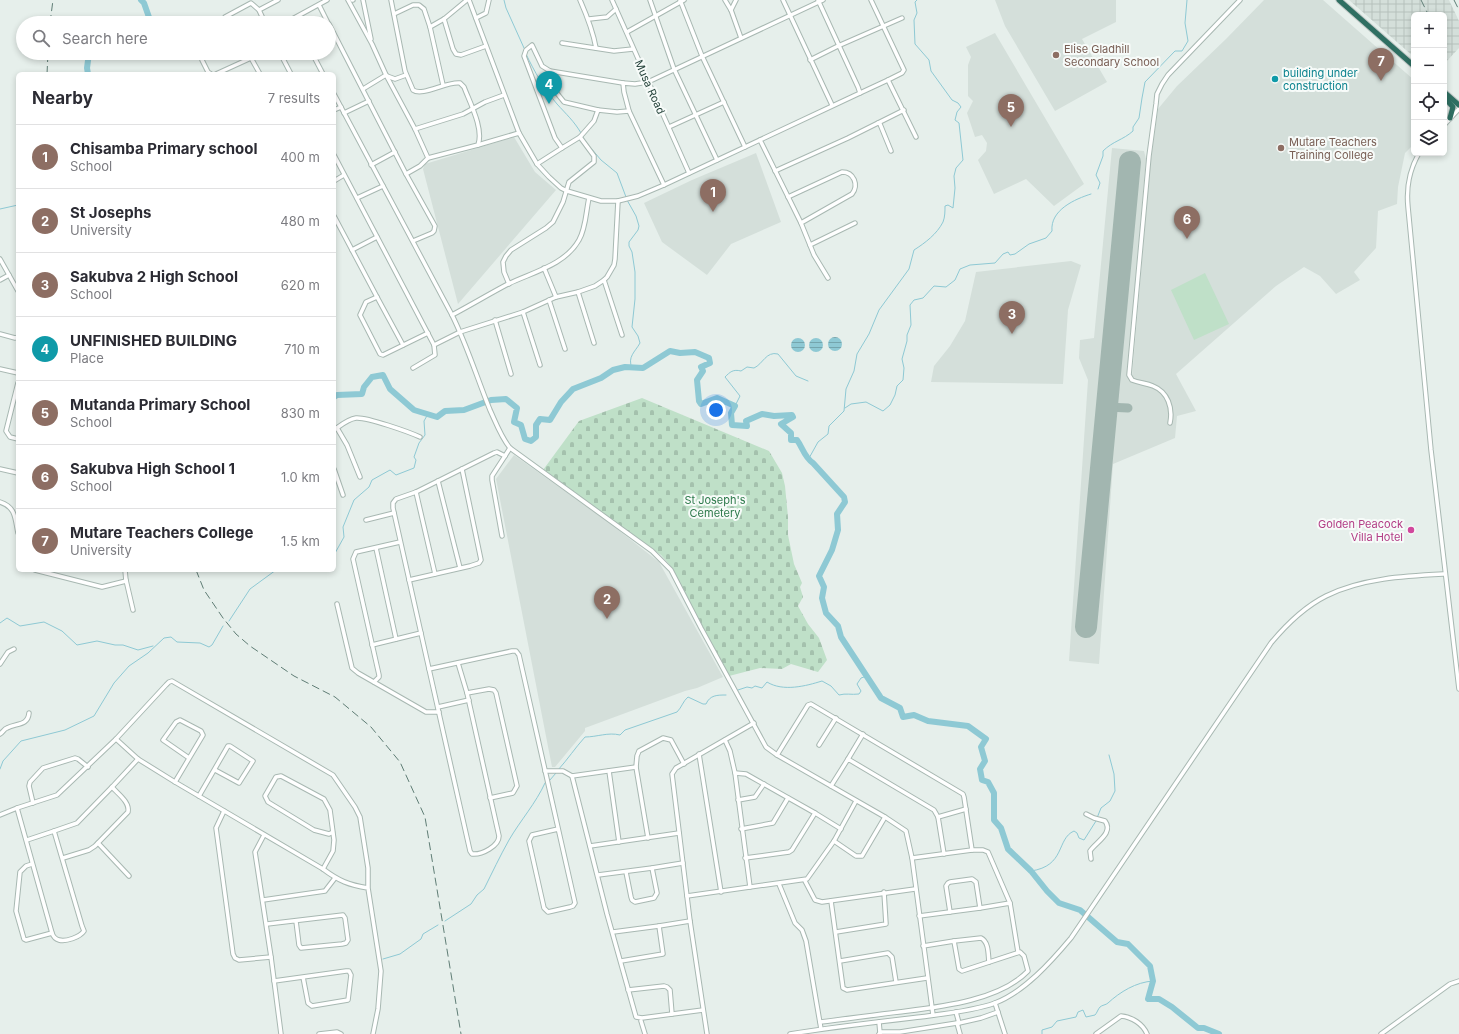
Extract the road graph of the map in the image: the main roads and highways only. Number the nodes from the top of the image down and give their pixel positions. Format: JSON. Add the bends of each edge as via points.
{"nodes":[{"id":1,"x":1340,"y":0,"type":"edge"},
{"id":2,"x":1411,"y":63,"type":"edge"},
{"id":3,"x":1447,"y":95,"type":"edge"},
{"id":4,"x":1447,"y":101,"type":"edge"},
{"id":5,"x":1459,"y":105,"type":"edge"},
{"id":6,"x":1450,"y":118,"type":"road end"}],
"edges":[{"from":1,"to":2,"type":"highway"},
{"from":3,"to":5,"type":"highway"},
{"from":4,"to":6,"type":"highway","via":[[1452,107]]}]}
